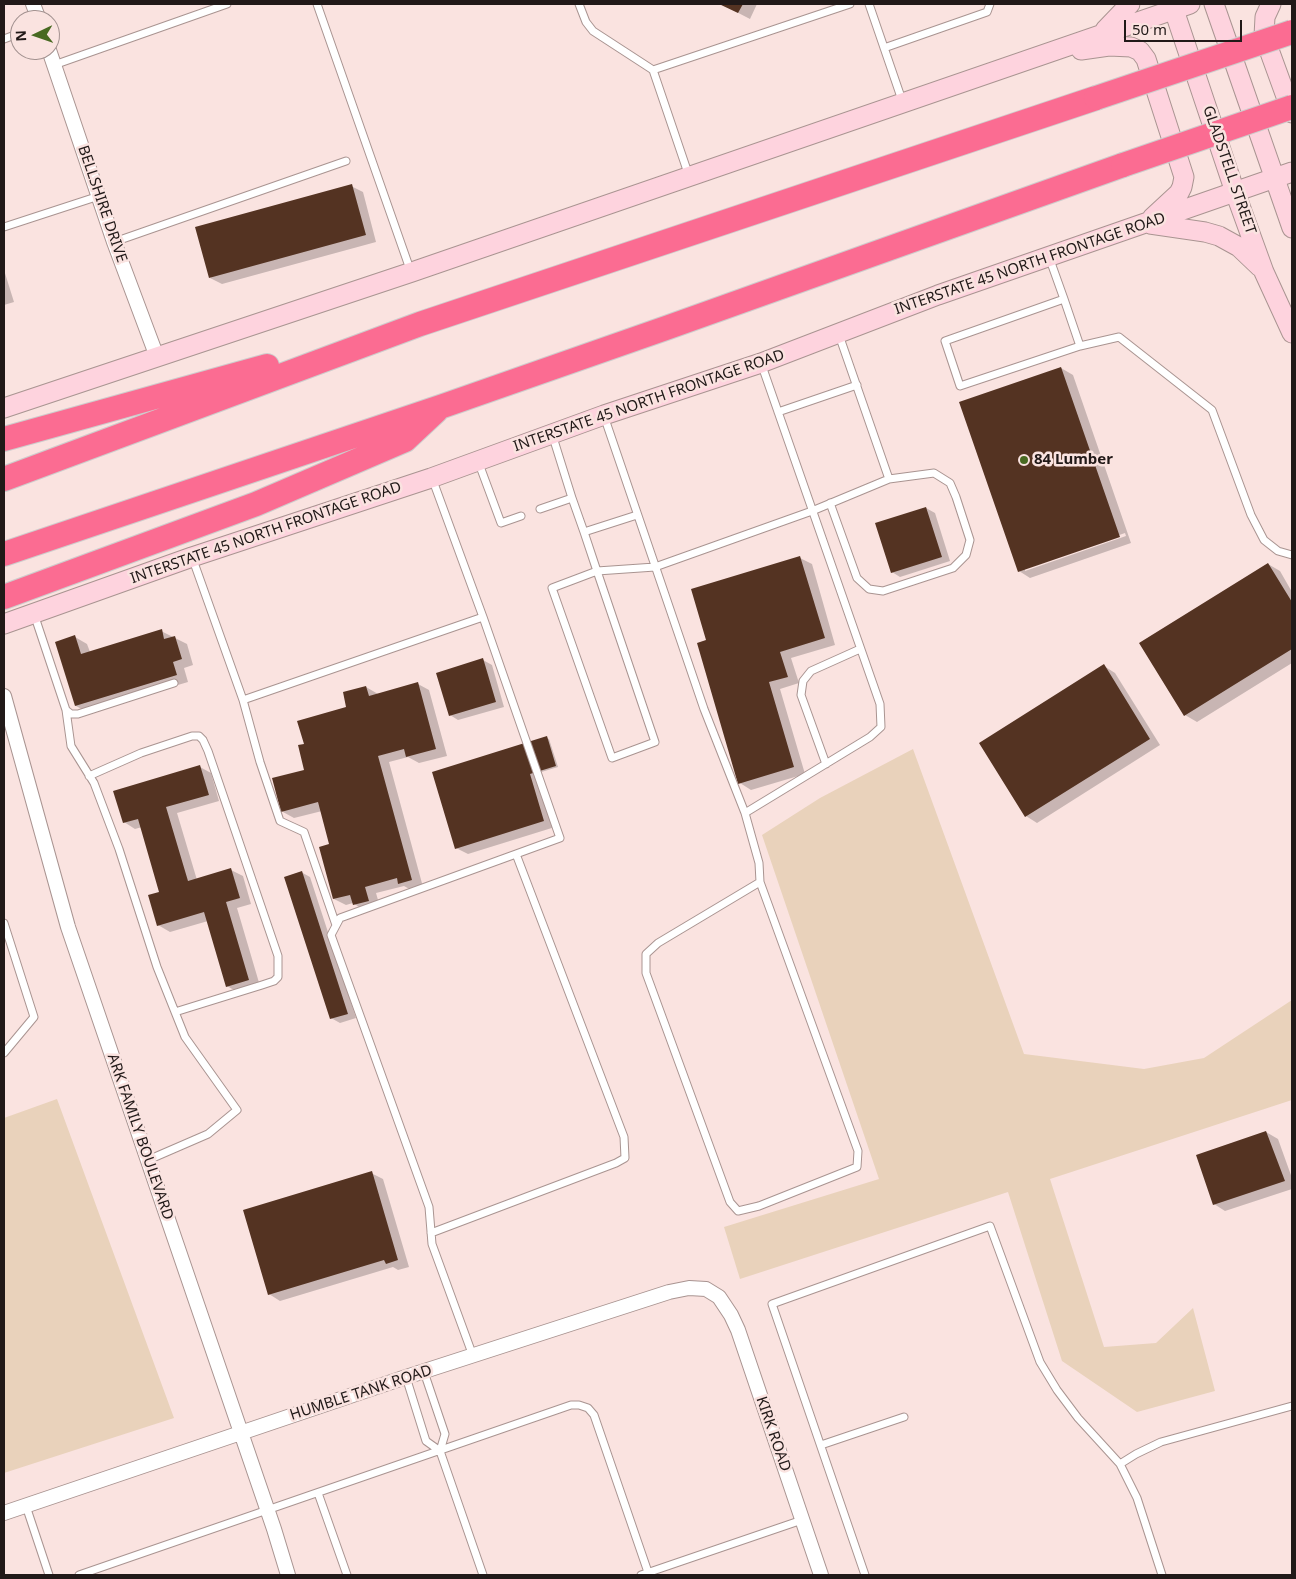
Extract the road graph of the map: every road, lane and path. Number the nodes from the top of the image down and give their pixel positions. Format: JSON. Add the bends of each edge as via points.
{"nodes":[{"id":1,"x":228,"y":4,"type":"edge"},
{"id":2,"x":317,"y":4,"type":"edge"},
{"id":3,"x":579,"y":4,"type":"edge"},
{"id":4,"x":850,"y":4,"type":"edge"},
{"id":5,"x":869,"y":4,"type":"edge"},
{"id":6,"x":990,"y":4,"type":"edge"},
{"id":7,"x":1130,"y":4,"type":"edge"},
{"id":8,"x":1214,"y":4,"type":"edge"},
{"id":9,"x":1271,"y":4,"type":"edge"},
{"id":10,"x":1179,"y":5,"type":"edge"},
{"id":11,"x":1292,"y":32,"type":"edge"},
{"id":12,"x":1100,"y":35,"type":"junction"},
{"id":13,"x":884,"y":48,"type":"junction"},
{"id":14,"x":1043,"y":54,"type":"junction"},
{"id":15,"x":52,"y":60,"type":"edge"},
{"id":16,"x":54,"y":65,"type":"junction"},
{"id":17,"x":653,"y":70,"type":"junction"},
{"id":18,"x":903,"y":103,"type":"junction"},
{"id":19,"x":1292,"y":107,"type":"edge"},
{"id":20,"x":1292,"y":113,"type":"edge"},
{"id":21,"x":346,"y":161,"type":"dead end"},
{"id":22,"x":1284,"y":174,"type":"edge"},
{"id":23,"x":689,"y":177,"type":"junction"},
{"id":24,"x":1235,"y":192,"type":"junction"},
{"id":25,"x":99,"y":196,"type":"junction"},
{"id":26,"x":1146,"y":224,"type":"junction"},
{"id":27,"x":4,"y":227,"type":"edge"},
{"id":28,"x":1292,"y":228,"type":"edge"},
{"id":29,"x":114,"y":242,"type":"junction"},
{"id":30,"x":1049,"y":257,"type":"junction"},
{"id":31,"x":412,"y":272,"type":"junction"},
{"id":32,"x":1264,"y":272,"type":"junction"},
{"id":33,"x":1064,"y":299,"type":"junction"},
{"id":34,"x":420,"y":324,"type":"junction"},
{"id":35,"x":1292,"y":333,"type":"edge"},
{"id":36,"x":839,"y":334,"type":"junction"},
{"id":37,"x":1080,"y":346,"type":"junction"},
{"id":38,"x":157,"y":357,"type":"junction"},
{"id":39,"x":761,"y":363,"type":"junction"},
{"id":40,"x":857,"y":385,"type":"junction"},
{"id":41,"x":443,"y":406,"type":"junction"},
{"id":42,"x":4,"y":408,"type":"edge"},
{"id":43,"x":778,"y":412,"type":"junction"},
{"id":44,"x":604,"y":415,"type":"junction"},
{"id":45,"x":552,"y":434,"type":"junction"},
{"id":46,"x":4,"y":440,"type":"edge"},
{"id":47,"x":478,"y":460,"type":"junction"},
{"id":48,"x":432,"y":478,"type":"junction"},
{"id":49,"x":4,"y":479,"type":"edge"},
{"id":50,"x":889,"y":479,"type":"junction"},
{"id":51,"x":572,"y":498,"type":"junction"},
{"id":52,"x":830,"y":503,"type":"junction"},
{"id":53,"x":540,"y":508,"type":"dead end"},
{"id":54,"x":812,"y":511,"type":"junction"},
{"id":55,"x":637,"y":515,"type":"junction"},
{"id":56,"x":521,"y":516,"type":"dead end"},
{"id":57,"x":584,"y":532,"type":"junction"},
{"id":58,"x":4,"y":554,"type":"edge"},
{"id":59,"x":1292,"y":555,"type":"edge"},
{"id":60,"x":192,"y":557,"type":"junction"},
{"id":61,"x":655,"y":567,"type":"junction"},
{"id":62,"x":597,"y":571,"type":"junction"},
{"id":63,"x":4,"y":597,"type":"edge"},
{"id":64,"x":34,"y":614,"type":"junction"},
{"id":65,"x":483,"y":617,"type":"junction"},
{"id":66,"x":4,"y":624,"type":"edge"},
{"id":67,"x":860,"y":649,"type":"junction"},
{"id":68,"x":174,"y":683,"type":"dead end"},
{"id":69,"x":4,"y":696,"type":"edge"},
{"id":70,"x":243,"y":700,"type":"junction"},
{"id":71,"x":66,"y":710,"type":"junction"},
{"id":72,"x":826,"y":764,"type":"junction"},
{"id":73,"x":89,"y":776,"type":"junction"},
{"id":74,"x":745,"y":813,"type":"junction"},
{"id":75,"x":516,"y":854,"type":"junction"},
{"id":76,"x":760,"y":882,"type":"junction"},
{"id":77,"x":4,"y":923,"type":"edge"},
{"id":78,"x":336,"y":925,"type":"junction"},
{"id":79,"x":175,"y":1012,"type":"junction"},
{"id":80,"x":4,"y":1053,"type":"edge"},
{"id":81,"x":148,"y":1160,"type":"junction"},
{"id":82,"x":431,"y":1233,"type":"junction"},
{"id":83,"x":719,"y":1296,"type":"joint"},
{"id":84,"x":474,"y":1356,"type":"junction"},
{"id":85,"x":424,"y":1372,"type":"junction"},
{"id":86,"x":406,"y":1378,"type":"junction"},
{"id":87,"x":1292,"y":1406,"type":"edge"},
{"id":88,"x":904,"y":1418,"type":"dead end"},
{"id":89,"x":241,"y":1434,"type":"junction"},
{"id":90,"x":821,"y":1445,"type":"junction"},
{"id":91,"x":440,"y":1451,"type":"junction"},
{"id":92,"x":1120,"y":1464,"type":"junction"},
{"id":93,"x":318,"y":1494,"type":"junction"},
{"id":94,"x":26,"y":1506,"type":"junction"},
{"id":95,"x":268,"y":1511,"type":"junction"},
{"id":96,"x":4,"y":1513,"type":"edge"},
{"id":97,"x":802,"y":1520,"type":"junction"},
{"id":98,"x":646,"y":1574,"type":"edge"},
{"id":99,"x":50,"y":1575,"type":"edge"},
{"id":100,"x":79,"y":1575,"type":"edge"},
{"id":101,"x":288,"y":1575,"type":"edge"},
{"id":102,"x":346,"y":1575,"type":"edge"},
{"id":103,"x":483,"y":1575,"type":"edge"},
{"id":104,"x":821,"y":1575,"type":"edge"},
{"id":105,"x":865,"y":1575,"type":"edge"},
{"id":106,"x":1162,"y":1575,"type":"edge"}],
"edges":[{"from":1,"to":16,"type":"lane"},
{"from":2,"to":31,"type":"lane"},
{"from":3,"to":17,"type":"lane","via":[[593,31]]},
{"from":4,"to":17,"type":"lane"},
{"from":5,"to":13,"type":"lane"},
{"from":6,"to":13,"type":"lane","via":[[987,12]]},
{"from":7,"to":12,"type":"main road"},
{"from":8,"to":22,"type":"main road"},
{"from":9,"to":20,"type":"main road","via":[[1265,17],[1264,36]]},
{"from":10,"to":12,"type":"main road"},
{"from":10,"to":24,"type":"main road","name":"GLADSTELL STREET"},
{"from":11,"to":34,"type":"highway","bridge":true},
{"from":12,"to":14,"type":"main road"},
{"from":13,"to":18,"type":"lane"},
{"from":14,"to":18,"type":"main road"},
{"from":14,"to":26,"type":"main road","via":[[1108,46],[1132,47],[1146,58],[1184,178],[1179,193]]},
{"from":15,"to":16,"type":"street","name":"BELLSHIRE DRIVE"},
{"from":16,"to":25,"type":"street","name":"BELLSHIRE DRIVE"},
{"from":17,"to":23,"type":"lane"},
{"from":18,"to":23,"type":"main road"},
{"from":19,"to":41,"type":"highway","bridge":true},
{"from":21,"to":29,"type":"lane"},
{"from":22,"to":24,"type":"main road","name":"INTERSTATE 45 NORTH FRONTAGE ROAD"},
{"from":22,"to":28,"type":"main road"},
{"from":23,"to":31,"type":"main road"},
{"from":24,"to":26,"type":"main road","name":"INTERSTATE 45 NORTH FRONTAGE ROAD"},
{"from":24,"to":32,"type":"main road","name":"GLADSTELL STREET"},
{"from":25,"to":27,"type":"lane"},
{"from":25,"to":29,"type":"street","name":"BELLSHIRE DRIVE"},
{"from":26,"to":30,"type":"main road","name":"INTERSTATE 45 NORTH FRONTAGE ROAD"},
{"from":26,"to":32,"type":"main road","via":[[1219,236],[1239,247]]},
{"from":29,"to":38,"type":"street","name":"BELLSHIRE DRIVE"},
{"from":30,"to":33,"type":"lane"},
{"from":30,"to":36,"type":"main road","name":"INTERSTATE 45 NORTH FRONTAGE ROAD","via":[[938,295]]},
{"from":31,"to":38,"type":"main road"},
{"from":32,"to":35,"type":"main road","name":"GLADSTELL STREET"},
{"from":33,"to":37,"type":"lane"},
{"from":33,"to":37,"type":"lane","via":[[945,341],[960,386]]},
{"from":34,"to":46,"type":"highway"},
{"from":34,"to":49,"type":"highway"},
{"from":36,"to":39,"type":"main road","name":"INTERSTATE 45 NORTH FRONTAGE ROAD"},
{"from":36,"to":40,"type":"lane"},
{"from":37,"to":59,"type":"lane","via":[[1119,337],[1212,410],[1251,516],[1264,540],[1278,551]]},
{"from":38,"to":42,"type":"main road"},
{"from":39,"to":43,"type":"lane"},
{"from":39,"to":44,"type":"main road","name":"INTERSTATE 45 NORTH FRONTAGE ROAD"},
{"from":40,"to":43,"type":"lane"},
{"from":40,"to":50,"type":"lane"},
{"from":41,"to":58,"type":"highway"},
{"from":41,"to":63,"type":"highway","via":[[405,440],[256,504]]},
{"from":43,"to":54,"type":"lane"},
{"from":44,"to":45,"type":"main road","name":"INTERSTATE 45 NORTH FRONTAGE ROAD"},
{"from":44,"to":55,"type":"lane"},
{"from":45,"to":47,"type":"main road","name":"INTERSTATE 45 NORTH FRONTAGE ROAD"},
{"from":45,"to":51,"type":"lane"},
{"from":47,"to":48,"type":"main road","name":"INTERSTATE 45 NORTH FRONTAGE ROAD"},
{"from":47,"to":56,"type":"lane","via":[[501,523]]},
{"from":48,"to":60,"type":"main road","name":"INTERSTATE 45 NORTH FRONTAGE ROAD"},
{"from":48,"to":65,"type":"lane"},
{"from":50,"to":52,"type":"lane"},
{"from":50,"to":52,"type":"lane","via":[[934,473],[950,483],[970,540],[966,555],[953,568],[883,591],[869,589],[857,578]]},
{"from":51,"to":53,"type":"lane"},
{"from":51,"to":57,"type":"lane"},
{"from":52,"to":54,"type":"lane"},
{"from":54,"to":61,"type":"lane"},
{"from":54,"to":67,"type":"lane"},
{"from":55,"to":57,"type":"lane"},
{"from":55,"to":61,"type":"lane"},
{"from":57,"to":62,"type":"lane"},
{"from":60,"to":64,"type":"main road","name":"INTERSTATE 45 NORTH FRONTAGE ROAD"},
{"from":60,"to":70,"type":"lane"},
{"from":61,"to":62,"type":"lane"},
{"from":61,"to":74,"type":"lane","via":[[704,709]]},
{"from":62,"to":62,"type":"lane","via":[[655,742],[612,758],[552,588]]},
{"from":64,"to":66,"type":"main road","name":"INTERSTATE 45 NORTH FRONTAGE ROAD"},
{"from":64,"to":71,"type":"lane"},
{"from":65,"to":70,"type":"lane"},
{"from":65,"to":75,"type":"lane","via":[[560,838]]},
{"from":67,"to":72,"type":"lane","via":[[880,704],[881,727]]},
{"from":67,"to":72,"type":"lane","via":[[811,670],[803,681],[801,695]]},
{"from":68,"to":71,"type":"lane","via":[[78,714]]},
{"from":69,"to":81,"type":"street","name":"ARK FAMILY BOULEVARD","via":[[68,927]]},
{"from":70,"to":78,"type":"lane","via":[[280,821],[304,832]]},
{"from":71,"to":73,"type":"lane","via":[[71,746]]},
{"from":72,"to":74,"type":"lane"},
{"from":73,"to":79,"type":"lane","via":[[119,849],[157,968]]},
{"from":73,"to":79,"type":"lane","via":[[141,753],[192,736],[199,736],[208,751],[278,956],[278,976],[274,981]]},
{"from":74,"to":76,"type":"lane","via":[[759,863]]},
{"from":75,"to":78,"type":"lane","via":[[340,918]]},
{"from":75,"to":82,"type":"lane","via":[[624,1137],[625,1158]]},
{"from":76,"to":76,"type":"lane","via":[[658,943],[646,954],[646,973],[730,1202],[738,1211],[759,1206],[858,1167],[858,1151]]},
{"from":77,"to":80,"type":"lane","via":[[34,1017]]},
{"from":78,"to":82,"type":"lane","via":[[331,935],[429,1207]]},
{"from":79,"to":81,"type":"lane","via":[[185,1037],[237,1110],[208,1134]]},
{"from":81,"to":89,"type":"street","name":"ARK FAMILY BOULEVARD"},
{"from":82,"to":84,"type":"lane","via":[[432,1244]]},
{"from":83,"to":84,"type":"street","name":"HUMBLE TANK ROAD","via":[[706,1289],[668,1292]]},
{"from":83,"to":97,"type":"street","name":"KIRK ROAD","via":[[738,1330]]},
{"from":84,"to":85,"type":"street","name":"HUMBLE TANK ROAD"},
{"from":85,"to":86,"type":"street","name":"HUMBLE TANK ROAD"},
{"from":85,"to":91,"type":"lane","via":[[445,1434]]},
{"from":86,"to":89,"type":"street","name":"HUMBLE TANK ROAD"},
{"from":86,"to":91,"type":"lane","via":[[426,1441]]},
{"from":87,"to":92,"type":"lane","via":[[1161,1442]]},
{"from":88,"to":90,"type":"lane"},
{"from":89,"to":94,"type":"street","name":"HUMBLE TANK ROAD"},
{"from":89,"to":95,"type":"street","name":"ARK FAMILY BOULEVARD"},
{"from":90,"to":92,"type":"lane","via":[[772,1304],[990,1226],[1040,1362],[1078,1418]]},
{"from":90,"to":105,"type":"lane"},
{"from":91,"to":93,"type":"lane"},
{"from":91,"to":98,"type":"lane","via":[[571,1406],[588,1408],[594,1415]]},
{"from":91,"to":103,"type":"lane"},
{"from":92,"to":106,"type":"lane","via":[[1137,1498]]},
{"from":93,"to":95,"type":"lane"},
{"from":93,"to":102,"type":"lane"},
{"from":94,"to":96,"type":"street","name":"HUMBLE TANK ROAD"},
{"from":94,"to":99,"type":"lane"},
{"from":95,"to":100,"type":"lane"},
{"from":95,"to":101,"type":"street","name":"ARK FAMILY BOULEVARD"},
{"from":97,"to":98,"type":"lane"},
{"from":97,"to":104,"type":"street","name":"KIRK ROAD"}]}
